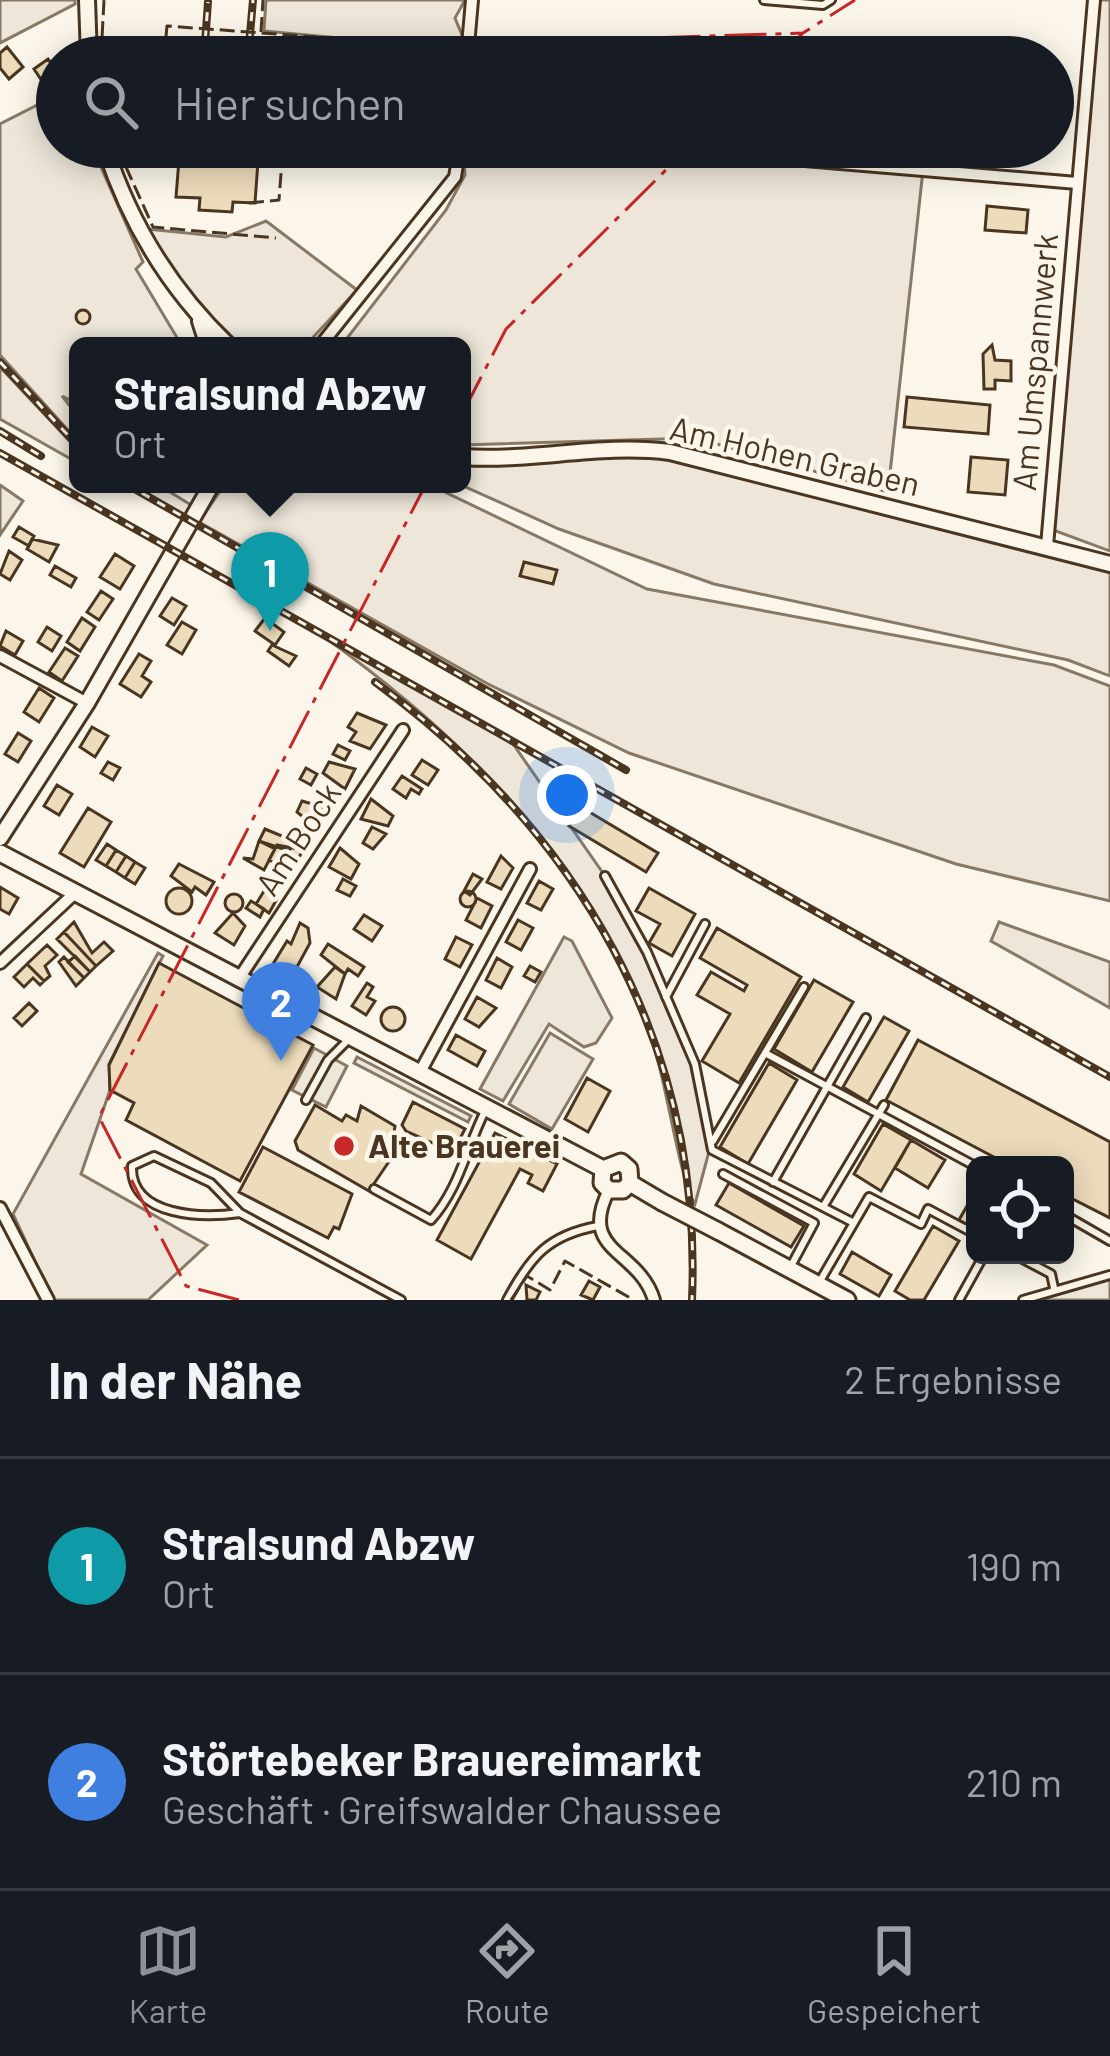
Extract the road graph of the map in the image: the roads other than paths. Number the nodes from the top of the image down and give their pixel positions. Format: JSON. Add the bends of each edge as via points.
{"nodes":[{"id":1,"x":87,"y":0,"type":"edge"},
{"id":2,"x":472,"y":0,"type":"edge"},
{"id":3,"x":764,"y":0,"type":"edge"},
{"id":4,"x":831,"y":0,"type":"edge"},
{"id":5,"x":1094,"y":0,"type":"edge"},
{"id":6,"x":88,"y":36,"type":"edge"},
{"id":7,"x":469,"y":36,"type":"edge"},
{"id":8,"x":114,"y":168,"type":"edge"},
{"id":9,"x":456,"y":168,"type":"edge"},
{"id":10,"x":900,"y":168,"type":"edge"},
{"id":11,"x":1077,"y":183,"type":"junction"},
{"id":12,"x":198,"y":316,"type":"junction"},
{"id":13,"x":205,"y":337,"type":"edge"},
{"id":14,"x":220,"y":337,"type":"edge"},
{"id":15,"x":327,"y":337,"type":"edge"},
{"id":16,"x":471,"y":458,"type":"edge"},
{"id":17,"x":207,"y":493,"type":"edge"},
{"id":18,"x":1047,"y":546,"type":"junction"},
{"id":19,"x":1110,"y":564,"type":"edge"},
{"id":20,"x":0,"y":656,"type":"edge"},
{"id":21,"x":88,"y":703,"type":"junction"},
{"id":22,"x":403,"y":730,"type":"dead end"},
{"id":23,"x":0,"y":838,"type":"edge"},
{"id":24,"x":0,"y":853,"type":"edge"},
{"id":25,"x":530,"y":869,"type":"dead end"},
{"id":26,"x":605,"y":876,"type":"dead end"},
{"id":27,"x":77,"y":891,"type":"junction"},
{"id":28,"x":705,"y":924,"type":"dead end"},
{"id":29,"x":0,"y":963,"type":"edge"},
{"id":30,"x":240,"y":977,"type":"junction"},
{"id":31,"x":804,"y":988,"type":"dead end"},
{"id":32,"x":666,"y":997,"type":"junction"},
{"id":33,"x":866,"y":1018,"type":"dead end"},
{"id":34,"x":351,"y":1036,"type":"junction"},
{"id":35,"x":765,"y":1053,"type":"junction"},
{"id":36,"x":420,"y":1072,"type":"junction"},
{"id":37,"x":826,"y":1089,"type":"junction"},
{"id":38,"x":306,"y":1100,"type":"dead end"},
{"id":39,"x":884,"y":1105,"type":"dead end"},
{"id":40,"x":487,"y":1108,"type":"junction"},
{"id":41,"x":878,"y":1116,"type":"junction"},
{"id":42,"x":711,"y":1144,"type":"junction"},
{"id":43,"x":966,"y":1161,"type":"edge"},
{"id":44,"x":603,"y":1169,"type":"junction"},
{"id":45,"x":723,"y":1174,"type":"dead end"},
{"id":46,"x":773,"y":1182,"type":"junction"},
{"id":47,"x":630,"y":1184,"type":"junction"},
{"id":48,"x":374,"y":1189,"type":"dead end"},
{"id":49,"x":609,"y":1190,"type":"junction"},
{"id":50,"x":0,"y":1208,"type":"edge"},
{"id":51,"x":823,"y":1208,"type":"junction"},
{"id":52,"x":240,"y":1213,"type":"junction"},
{"id":53,"x":1074,"y":1221,"type":"edge"},
{"id":54,"x":854,"y":1223,"type":"junction"},
{"id":55,"x":598,"y":1226,"type":"junction"},
{"id":56,"x":966,"y":1229,"type":"edge"},
{"id":57,"x":1110,"y":1241,"type":"edge"},
{"id":58,"x":980,"y":1264,"type":"edge"},
{"id":59,"x":1034,"y":1264,"type":"edge"},
{"id":60,"x":789,"y":1269,"type":"junction"},
{"id":61,"x":1110,"y":1275,"type":"edge"},
{"id":62,"x":818,"y":1284,"type":"junction"},
{"id":63,"x":1054,"y":1288,"type":"junction"},
{"id":64,"x":48,"y":1300,"type":"edge"},
{"id":65,"x":401,"y":1300,"type":"edge"},
{"id":66,"x":507,"y":1300,"type":"edge"},
{"id":67,"x":654,"y":1300,"type":"edge"},
{"id":68,"x":847,"y":1300,"type":"edge"},
{"id":69,"x":959,"y":1300,"type":"edge"},
{"id":70,"x":1023,"y":1300,"type":"edge"}],
"edges":[{"from":1,"to":6,"type":"street"},
{"from":2,"to":7,"type":"street"},
{"from":3,"to":4,"type":"lane"},
{"from":5,"to":11,"type":"street","name":"Am Umspannwerk"},
{"from":8,"to":12,"type":"street","via":[[141,233]]},
{"from":9,"to":15,"type":"street"},
{"from":10,"to":11,"type":"street"},
{"from":11,"to":18,"type":"street","name":"Am Umspannwerk"},
{"from":12,"to":13,"type":"street"},
{"from":12,"to":14,"type":"street"},
{"from":16,"to":18,"type":"street","name":"Am Hohen Graben","via":[[629,446],[670,452]]},
{"from":17,"to":21,"type":"street"},
{"from":18,"to":19,"type":"street","name":"Am Hohen Graben"},
{"from":20,"to":21,"type":"street"},
{"from":21,"to":23,"type":"street"},
{"from":22,"to":30,"type":"street","name":"Am Bock"},
{"from":24,"to":27,"type":"main road"},
{"from":25,"to":36,"type":"street"},
{"from":26,"to":32,"type":"lane"},
{"from":27,"to":29,"type":"street"},
{"from":27,"to":30,"type":"main road"},
{"from":28,"to":32,"type":"lane"},
{"from":30,"to":34,"type":"main road"},
{"from":31,"to":35,"type":"lane"},
{"from":32,"to":42,"type":"lane","via":[[695,1064]]},
{"from":33,"to":37,"type":"lane"},
{"from":34,"to":36,"type":"main road"},
{"from":34,"to":38,"type":"lane"},
{"from":35,"to":37,"type":"lane"},
{"from":35,"to":42,"type":"lane"},
{"from":36,"to":40,"type":"main road"},
{"from":37,"to":41,"type":"lane"},
{"from":37,"to":46,"type":"lane"},
{"from":39,"to":41,"type":"lane"},
{"from":40,"to":44,"type":"main road"},
{"from":40,"to":48,"type":"lane","via":[[453,1196],[431,1220]]},
{"from":41,"to":43,"type":"lane"},
{"from":41,"to":51,"type":"lane"},
{"from":42,"to":46,"type":"lane"},
{"from":44,"to":47,"type":"main road","via":[[626,1165]]},
{"from":44,"to":49,"type":"main road"},
{"from":45,"to":60,"type":"lane","via":[[814,1223]]},
{"from":46,"to":51,"type":"lane"},
{"from":47,"to":49,"type":"main road"},
{"from":47,"to":60,"type":"main road","bridge":true},
{"from":49,"to":55,"type":"street"},
{"from":50,"to":64,"type":"street"},
{"from":51,"to":54,"type":"lane"},
{"from":52,"to":52,"type":"lane","via":[[181,1165],[154,1156],[132,1166],[142,1193],[169,1210],[190,1217]]},
{"from":52,"to":65,"type":"lane"},
{"from":53,"to":57,"type":"lane"},
{"from":54,"to":56,"type":"lane","via":[[869,1197],[921,1224],[928,1209]]},
{"from":54,"to":62,"type":"lane"},
{"from":55,"to":66,"type":"lane","via":[[538,1250]]},
{"from":55,"to":67,"type":"street"},
{"from":58,"to":69,"type":"lane"},
{"from":59,"to":63,"type":"lane","via":[[1051,1274]]},
{"from":60,"to":62,"type":"main road"},
{"from":61,"to":63,"type":"lane"},
{"from":62,"to":68,"type":"main road"},
{"from":63,"to":70,"type":"lane"}]}
